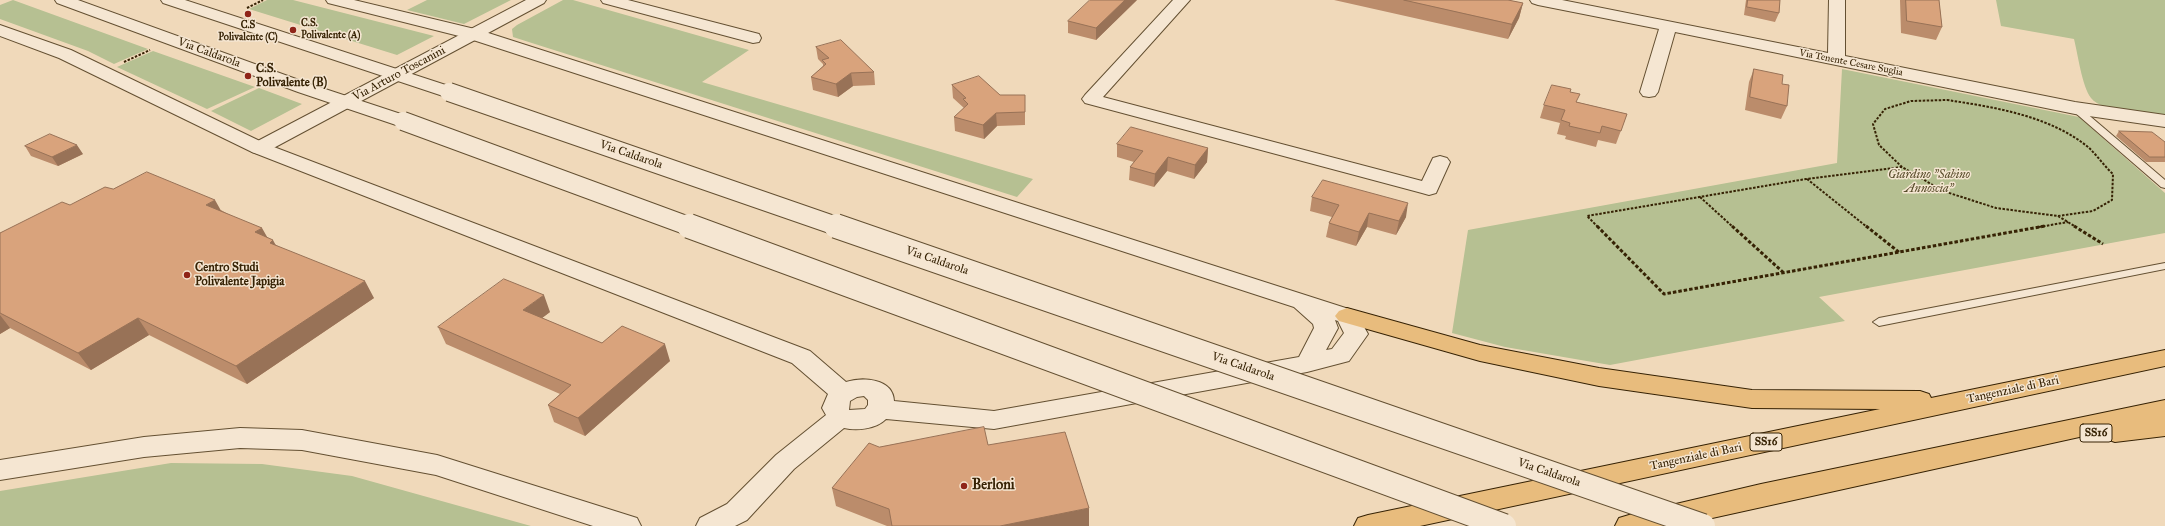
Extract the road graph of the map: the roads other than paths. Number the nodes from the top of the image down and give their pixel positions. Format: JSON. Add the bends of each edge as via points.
{"nodes":[{"id":1,"x":63,"y":0,"type":"edge"},
{"id":2,"x":169,"y":0,"type":"edge"},
{"id":3,"x":334,"y":0,"type":"edge"},
{"id":4,"x":538,"y":0,"type":"edge"},
{"id":5,"x":609,"y":0,"type":"edge"},
{"id":6,"x":1182,"y":0,"type":"edge"},
{"id":7,"x":1538,"y":0,"type":"edge"},
{"id":8,"x":1837,"y":0,"type":"edge"},
{"id":9,"x":1668,"y":26,"type":"junction"},
{"id":10,"x":0,"y":30,"type":"edge"},
{"id":11,"x":473,"y":34,"type":"junction"},
{"id":12,"x":753,"y":38,"type":"dead end"},
{"id":13,"x":1836,"y":60,"type":"junction"},
{"id":14,"x":400,"y":75,"type":"junction"},
{"id":15,"x":1649,"y":92,"type":"dead end"},
{"id":16,"x":346,"y":102,"type":"junction"},
{"id":17,"x":2075,"y":108,"type":"junction"},
{"id":18,"x":2165,"y":121,"type":"edge"},
{"id":19,"x":259,"y":148,"type":"junction"},
{"id":20,"x":1440,"y":162,"type":"dead end"},
{"id":21,"x":2165,"y":185,"type":"edge"},
{"id":22,"x":2165,"y":266,"type":"edge"},
{"id":23,"x":1297,"y":300,"type":"junction"},
{"id":24,"x":1347,"y":316,"type":"junction"},
{"id":25,"x":1879,"y":322,"type":"dead end"},
{"id":26,"x":2165,"y":358,"type":"edge"},
{"id":27,"x":1307,"y":364,"type":"junction"},
{"id":28,"x":1961,"y":400,"type":"junction"},
{"id":29,"x":841,"y":405,"type":"junction"},
{"id":30,"x":2165,"y":409,"type":"edge"},
{"id":31,"x":2165,"y":427,"type":"edge"},
{"id":32,"x":2028,"y":439,"type":"junction"},
{"id":33,"x":0,"y":470,"type":"edge"},
{"id":34,"x":627,"y":526,"type":"edge"},
{"id":35,"x":710,"y":526,"type":"edge"},
{"id":36,"x":1368,"y":526,"type":"edge"},
{"id":37,"x":1504,"y":526,"type":"edge"},
{"id":38,"x":1629,"y":526,"type":"edge"},
{"id":39,"x":1703,"y":526,"type":"edge"}],
"edges":[{"from":1,"to":16,"type":"street","name":"Via Caldarola"},
{"from":2,"to":14,"type":"street","name":"Via Caldarola"},
{"from":3,"to":11,"type":"street"},
{"from":4,"to":11,"type":"street","name":"Via Arturo Toscanini"},
{"from":5,"to":12,"type":"street"},
{"from":6,"to":20,"type":"street","via":[[1091,99],[1429,189]]},
{"from":7,"to":9,"type":"street","name":"Via Tenente Cesare Suglia"},
{"from":8,"to":13,"type":"street"},
{"from":9,"to":13,"type":"street","name":"Via Tenente Cesare Suglia"},
{"from":9,"to":15,"type":"street"},
{"from":10,"to":19,"type":"street","via":[[65,54]]},
{"from":11,"to":14,"type":"street","name":"Via Arturo Toscanini"},
{"from":11,"to":23,"type":"street"},
{"from":13,"to":17,"type":"street","name":"Via Tenente Cesare Suglia"},
{"from":14,"to":16,"type":"street","name":"Via Arturo Toscanini"},
{"from":14,"to":39,"type":"street","name":"Via Caldarola","bridge":true},
{"from":16,"to":19,"type":"street","name":"Via Arturo Toscanini"},
{"from":16,"to":37,"type":"street","name":"Via Caldarola","bridge":true},
{"from":17,"to":18,"type":"street","name":"Via Tenente Cesare Suglia"},
{"from":17,"to":21,"type":"lane"},
{"from":19,"to":29,"type":"street","via":[[801,357]]},
{"from":22,"to":25,"type":"lane"},
{"from":23,"to":24,"type":"street"},
{"from":23,"to":27,"type":"street","via":[[1323,320],[1326,328]]},
{"from":24,"to":27,"type":"street","via":[[1356,334],[1340,355]]},
{"from":24,"to":28,"type":"highway","number":"SS16","via":[[1480,353],[1599,377],[1752,398]]},
{"from":26,"to":28,"type":"highway","name":"Tangenziale di Bari","number":"SS16"},
{"from":27,"to":29,"type":"street","via":[[994,420],[880,409],[872,416],[853,421]]},
{"from":28,"to":36,"type":"highway","name":"Tangenziale di Bari","number":"SS16"},
{"from":29,"to":35,"type":"street","via":[[736,512]]},
{"from":30,"to":32,"type":"highway","number":"SS16"},
{"from":31,"to":32,"type":"highway","number":"SS16"},
{"from":32,"to":38,"type":"highway","number":"SS16"},
{"from":33,"to":34,"type":"street","via":[[144,447],[240,438],[302,440],[437,465]]}]}
